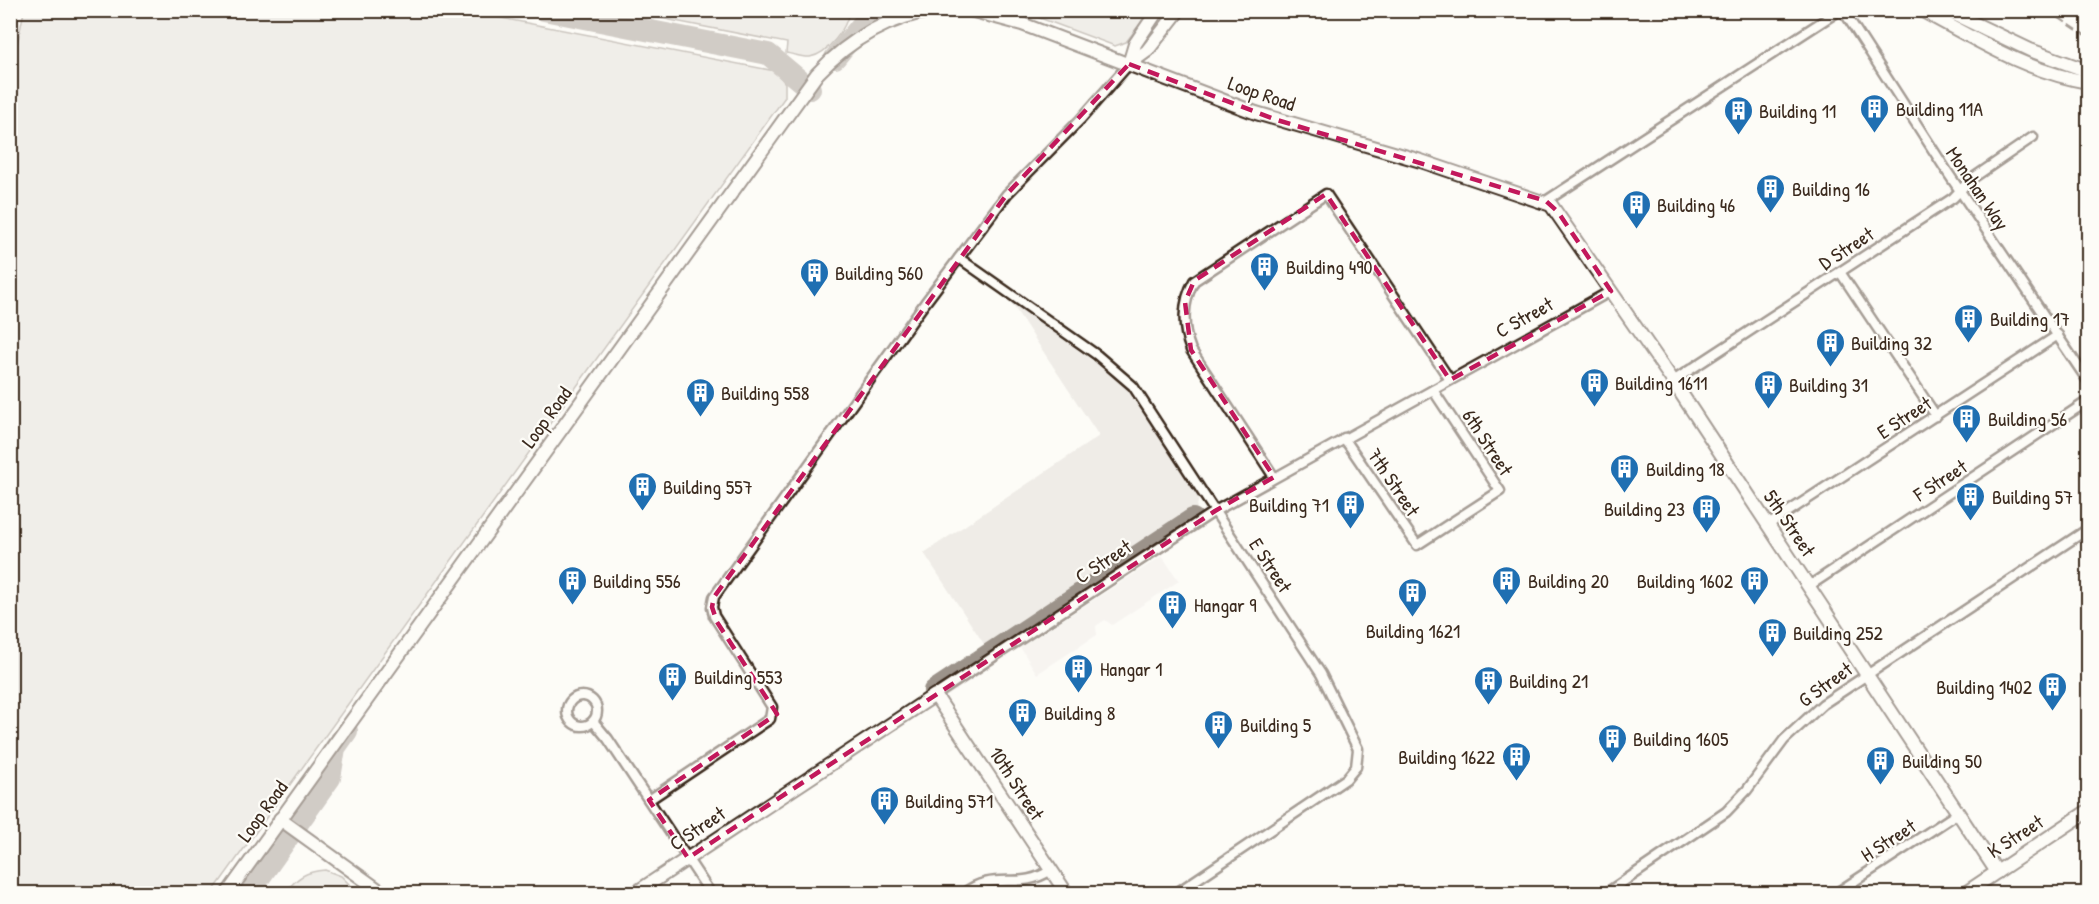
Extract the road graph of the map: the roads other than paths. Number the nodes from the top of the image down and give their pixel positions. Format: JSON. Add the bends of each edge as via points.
{"nodes":[{"id":1,"x":934,"y":10,"type":"edge"},
{"id":2,"x":970,"y":10,"type":"edge"},
{"id":3,"x":1158,"y":10,"type":"edge"},
{"id":4,"x":1179,"y":10,"type":"edge"},
{"id":5,"x":1841,"y":10,"type":"edge"},
{"id":6,"x":1921,"y":10,"type":"edge"},
{"id":7,"x":1948,"y":12,"type":"edge"},
{"id":8,"x":1129,"y":64,"type":"junction"},
{"id":9,"x":2088,"y":71,"type":"edge"},
{"id":10,"x":2088,"y":81,"type":"edge"},
{"id":11,"x":2033,"y":137,"type":"dead end"},
{"id":12,"x":1960,"y":191,"type":"junction"},
{"id":13,"x":1546,"y":201,"type":"junction"},
{"id":14,"x":959,"y":258,"type":"junction"},
{"id":15,"x":1840,"y":272,"type":"junction"},
{"id":16,"x":1611,"y":291,"type":"junction"},
{"id":17,"x":2058,"y":335,"type":"junction"},
{"id":18,"x":1449,"y":380,"type":"junction"},
{"id":19,"x":1673,"y":381,"type":"junction"},
{"id":20,"x":2088,"y":381,"type":"edge"},
{"id":21,"x":1433,"y":390,"type":"junction"},
{"id":22,"x":2088,"y":401,"type":"edge"},
{"id":23,"x":1936,"y":416,"type":"junction"},
{"id":24,"x":1344,"y":438,"type":"junction"},
{"id":25,"x":1274,"y":477,"type":"junction"},
{"id":26,"x":1215,"y":511,"type":"junction"},
{"id":27,"x":1768,"y":525,"type":"junction"},
{"id":28,"x":2088,"y":529,"type":"edge"},
{"id":29,"x":1417,"y":545,"type":"joint"},
{"id":30,"x":1809,"y":586,"type":"junction"},
{"id":31,"x":1867,"y":675,"type":"junction"},
{"id":32,"x":935,"y":694,"type":"junction"},
{"id":33,"x":593,"y":721,"type":"dead end"},
{"id":34,"x":649,"y":800,"type":"junction"},
{"id":35,"x":2088,"y":811,"type":"edge"},
{"id":36,"x":1958,"y":813,"type":"junction"},
{"id":37,"x":280,"y":819,"type":"junction"},
{"id":38,"x":688,"y":858,"type":"junction"},
{"id":39,"x":1051,"y":870,"type":"junction"},
{"id":40,"x":1997,"y":872,"type":"junction"},
{"id":41,"x":227,"y":894,"type":"edge"},
{"id":42,"x":384,"y":894,"type":"edge"},
{"id":43,"x":634,"y":894,"type":"edge"},
{"id":44,"x":711,"y":894,"type":"edge"},
{"id":45,"x":963,"y":894,"type":"edge"},
{"id":46,"x":1067,"y":894,"type":"edge"},
{"id":47,"x":1175,"y":894,"type":"edge"},
{"id":48,"x":1605,"y":894,"type":"edge"},
{"id":49,"x":1835,"y":894,"type":"edge"},
{"id":50,"x":1964,"y":894,"type":"edge"}],
"edges":[{"from":1,"to":37,"type":"street","name":"Loop Road","via":[[903,17],[870,31],[850,43],[817,74]]},
{"from":2,"to":8,"type":"street","name":"Loop Road","via":[[1004,18]]},
{"from":3,"to":8,"type":"street","via":[[1135,44]]},
{"from":4,"to":8,"type":"street","via":[[1147,51]]},
{"from":5,"to":12,"type":"street","name":"Monahan Way"},
{"from":5,"to":13,"type":"street"},
{"from":6,"to":10,"type":"street","via":[[2014,60]]},
{"from":7,"to":9,"type":"street","via":[[2030,50]]},
{"from":8,"to":13,"type":"street","name":"Loop Road","via":[[1277,120]]},
{"from":8,"to":14,"type":"street","via":[[1020,179]]},
{"from":11,"to":12,"type":"street","name":"D Street"},
{"from":12,"to":15,"type":"street","name":"D Street"},
{"from":12,"to":17,"type":"street","name":"Monahan Way"},
{"from":13,"to":16,"type":"street","name":"5th Street","via":[[1558,212]]},
{"from":14,"to":26,"type":"street","name":"E Street","via":[[1125,377]]},
{"from":14,"to":34,"type":"street","via":[[712,601],[717,622],[772,707],[770,719]]},
{"from":15,"to":19,"type":"street","name":"D Street"},
{"from":15,"to":23,"type":"street"},
{"from":16,"to":18,"type":"street","name":"C Street"},
{"from":16,"to":19,"type":"street","name":"5th Street"},
{"from":17,"to":20,"type":"street","name":"Monahan Way"},
{"from":17,"to":23,"type":"street","name":"E Street"},
{"from":18,"to":21,"type":"street","name":"C Street"},
{"from":18,"to":25,"type":"street","via":[[1326,194],[1194,281],[1185,302],[1185,332],[1191,350]]},
{"from":19,"to":27,"type":"street","name":"5th Street"},
{"from":21,"to":24,"type":"street","name":"C Street"},
{"from":21,"to":29,"type":"street","name":"6th Street","via":[[1500,491]]},
{"from":22,"to":30,"type":"street","name":"F Street"},
{"from":23,"to":27,"type":"street","name":"E Street"},
{"from":24,"to":25,"type":"street","name":"C Street"},
{"from":24,"to":29,"type":"street","name":"7th Street"},
{"from":25,"to":26,"type":"street","name":"C Street"},
{"from":26,"to":32,"type":"street","name":"C Street"},
{"from":26,"to":47,"type":"street","name":"E Street","via":[[1313,660],[1352,733],[1358,756],[1353,772],[1340,784]]},
{"from":27,"to":30,"type":"street","name":"5th Street"},
{"from":28,"to":31,"type":"street","name":"G Street"},
{"from":30,"to":31,"type":"street","name":"5th Street"},
{"from":31,"to":36,"type":"street","name":"5th Street"},
{"from":31,"to":48,"type":"street","name":"G Street","via":[[1823,704],[1792,731],[1747,790],[1717,820]]},
{"from":32,"to":38,"type":"street","name":"C Street"},
{"from":32,"to":39,"type":"street","name":"10th Street"},
{"from":33,"to":34,"type":"street"},
{"from":34,"to":38,"type":"street"},
{"from":35,"to":40,"type":"street","name":"K Street"},
{"from":36,"to":40,"type":"street","name":"5th Street"},
{"from":36,"to":49,"type":"street","name":"H Street"},
{"from":37,"to":41,"type":"street","name":"Loop Road"},
{"from":37,"to":42,"type":"street"},
{"from":38,"to":43,"type":"street","name":"C Street"},
{"from":38,"to":44,"type":"street"},
{"from":39,"to":45,"type":"street","via":[[1030,881],[985,881]]},
{"from":39,"to":46,"type":"street","name":"10th Street"},
{"from":40,"to":50,"type":"street","name":"K Street"}]}
